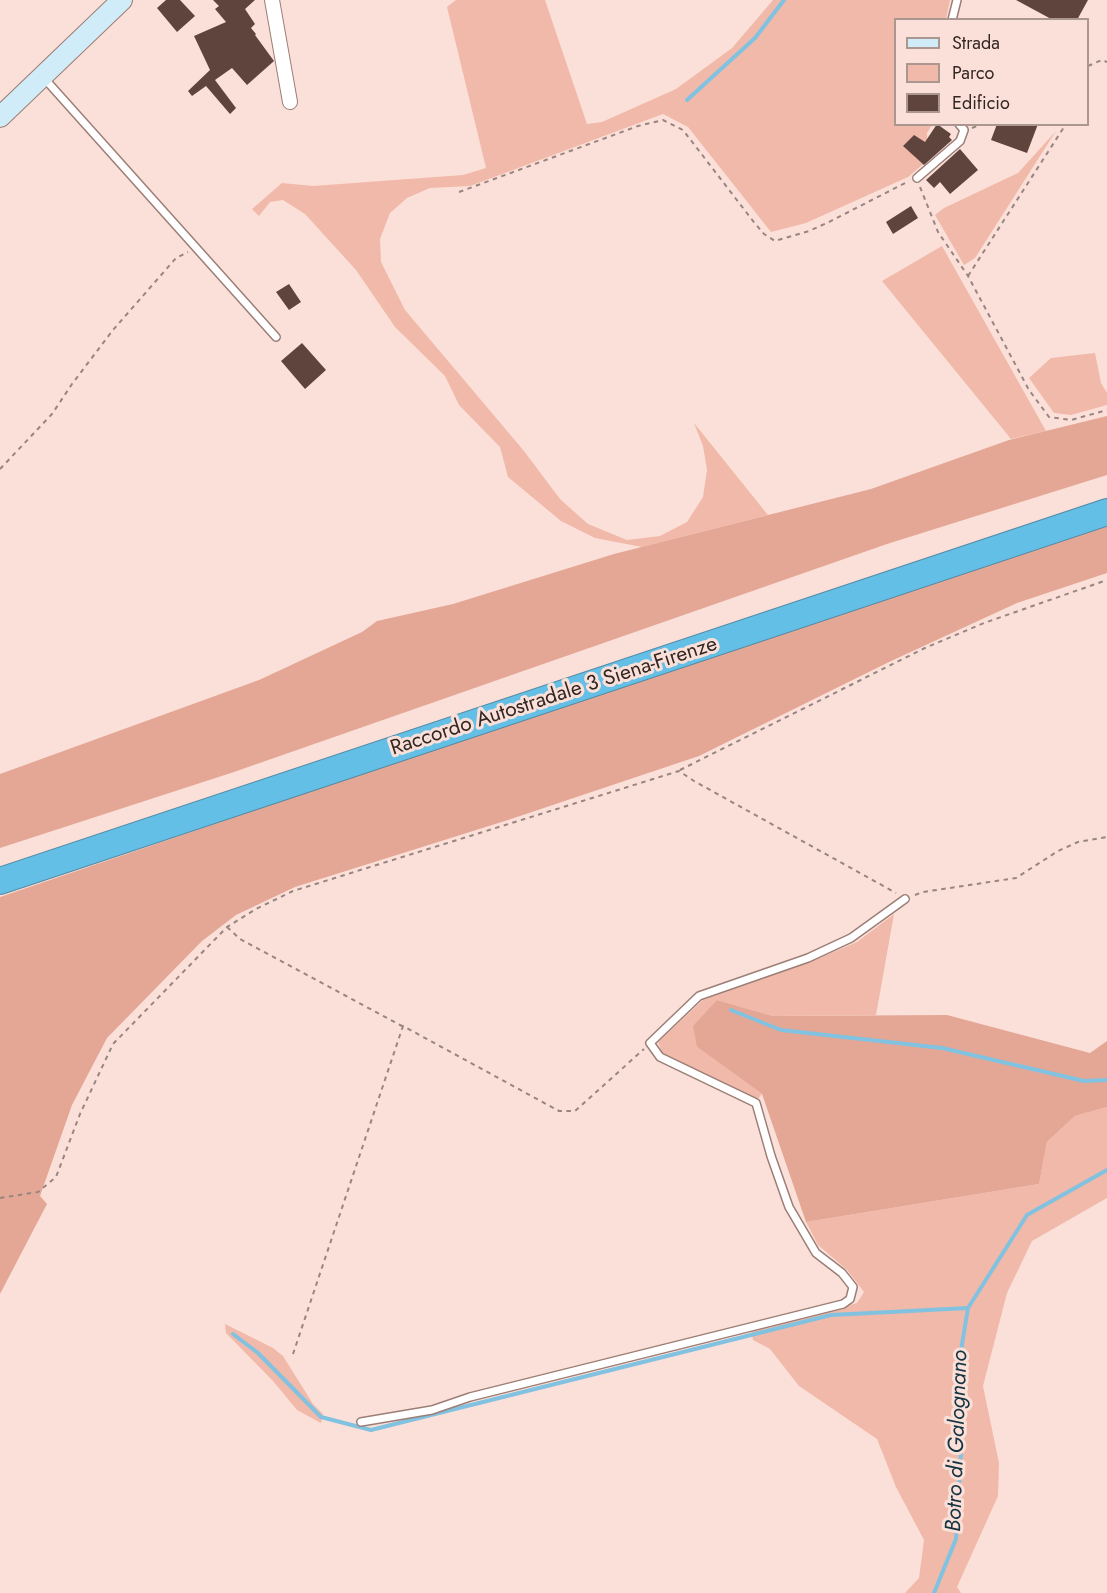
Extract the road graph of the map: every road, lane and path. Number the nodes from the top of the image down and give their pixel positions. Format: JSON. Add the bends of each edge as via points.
{"nodes":[{"id":1,"x":122,"y":0,"type":"edge"},
{"id":2,"x":272,"y":0,"type":"edge"},
{"id":3,"x":957,"y":0,"type":"edge"},
{"id":4,"x":952,"y":18,"type":"edge"},
{"id":5,"x":1107,"y":62,"type":"edge"},
{"id":6,"x":1089,"y":66,"type":"edge"},
{"id":7,"x":43,"y":76,"type":"junction"},
{"id":8,"x":290,"y":102,"type":"dead end"},
{"id":9,"x":0,"y":117,"type":"edge"},
{"id":10,"x":961,"y":126,"type":"edge"},
{"id":11,"x":1065,"y":126,"type":"edge"},
{"id":12,"x":917,"y":178,"type":"junction"},
{"id":13,"x":459,"y":192,"type":"dead end"},
{"id":14,"x":197,"y":249,"type":"junction"},
{"id":15,"x":968,"y":276,"type":"junction"},
{"id":16,"x":276,"y":337,"type":"dead end"},
{"id":17,"x":1107,"y":410,"type":"edge"},
{"id":18,"x":0,"y":469,"type":"edge"},
{"id":19,"x":1107,"y":496,"type":"edge"},
{"id":20,"x":1107,"y":512,"type":"edge"},
{"id":21,"x":1107,"y":580,"type":"edge"},
{"id":22,"x":679,"y":771,"type":"junction"},
{"id":23,"x":1107,"y":837,"type":"edge"},
{"id":24,"x":0,"y":864,"type":"edge"},
{"id":25,"x":0,"y":881,"type":"edge"},
{"id":26,"x":905,"y":899,"type":"junction"},
{"id":27,"x":227,"y":927,"type":"junction"},
{"id":28,"x":403,"y":1026,"type":"junction"},
{"id":29,"x":650,"y":1043,"type":"junction"},
{"id":30,"x":0,"y":1198,"type":"edge"},
{"id":31,"x":293,"y":1354,"type":"dead end"},
{"id":32,"x":361,"y":1422,"type":"dead end"}],
"edges":[{"from":1,"to":7,"type":"main road"},
{"from":2,"to":8,"type":"street"},
{"from":3,"to":4,"type":"lane"},
{"from":5,"to":6,"type":"path"},
{"from":7,"to":9,"type":"main road"},
{"from":7,"to":14,"type":"lane"},
{"from":10,"to":12,"type":"lane","via":[[964,130],[960,141]]},
{"from":11,"to":15,"type":"path"},
{"from":12,"to":13,"type":"path","via":[[809,231],[775,241],[758,227],[683,130],[663,120]]},
{"from":12,"to":15,"type":"path","via":[[938,232]]},
{"from":14,"to":16,"type":"lane"},
{"from":14,"to":18,"type":"path","via":[[176,258],[113,330],[52,414]]},
{"from":15,"to":17,"type":"path","via":[[1029,390],[1049,417],[1071,420]]},
{"from":19,"to":24,"type":"highway","name":"Raccordo Autostradale 3 Siena-Firenze"},
{"from":20,"to":25,"type":"highway","name":"Raccordo Autostradale 3 Siena-Firenze"},
{"from":21,"to":22,"type":"path","via":[[925,648]]},
{"from":22,"to":26,"type":"path"},
{"from":22,"to":27,"type":"path","via":[[293,891]]},
{"from":23,"to":26,"type":"path","via":[[1078,842],[1058,851],[1016,878],[923,892]]},
{"from":26,"to":29,"type":"lane","via":[[851,938],[808,958],[699,996]]},
{"from":27,"to":28,"type":"path","via":[[240,939]]},
{"from":27,"to":30,"type":"path","via":[[113,1044],[56,1177],[38,1192]]},
{"from":28,"to":29,"type":"path","via":[[559,1110],[574,1111]]},
{"from":28,"to":31,"type":"path"},
{"from":29,"to":32,"type":"lane","via":[[660,1057],[756,1103],[789,1207],[816,1253],[853,1287],[850,1299],[843,1304],[470,1397],[432,1410]]}]}
